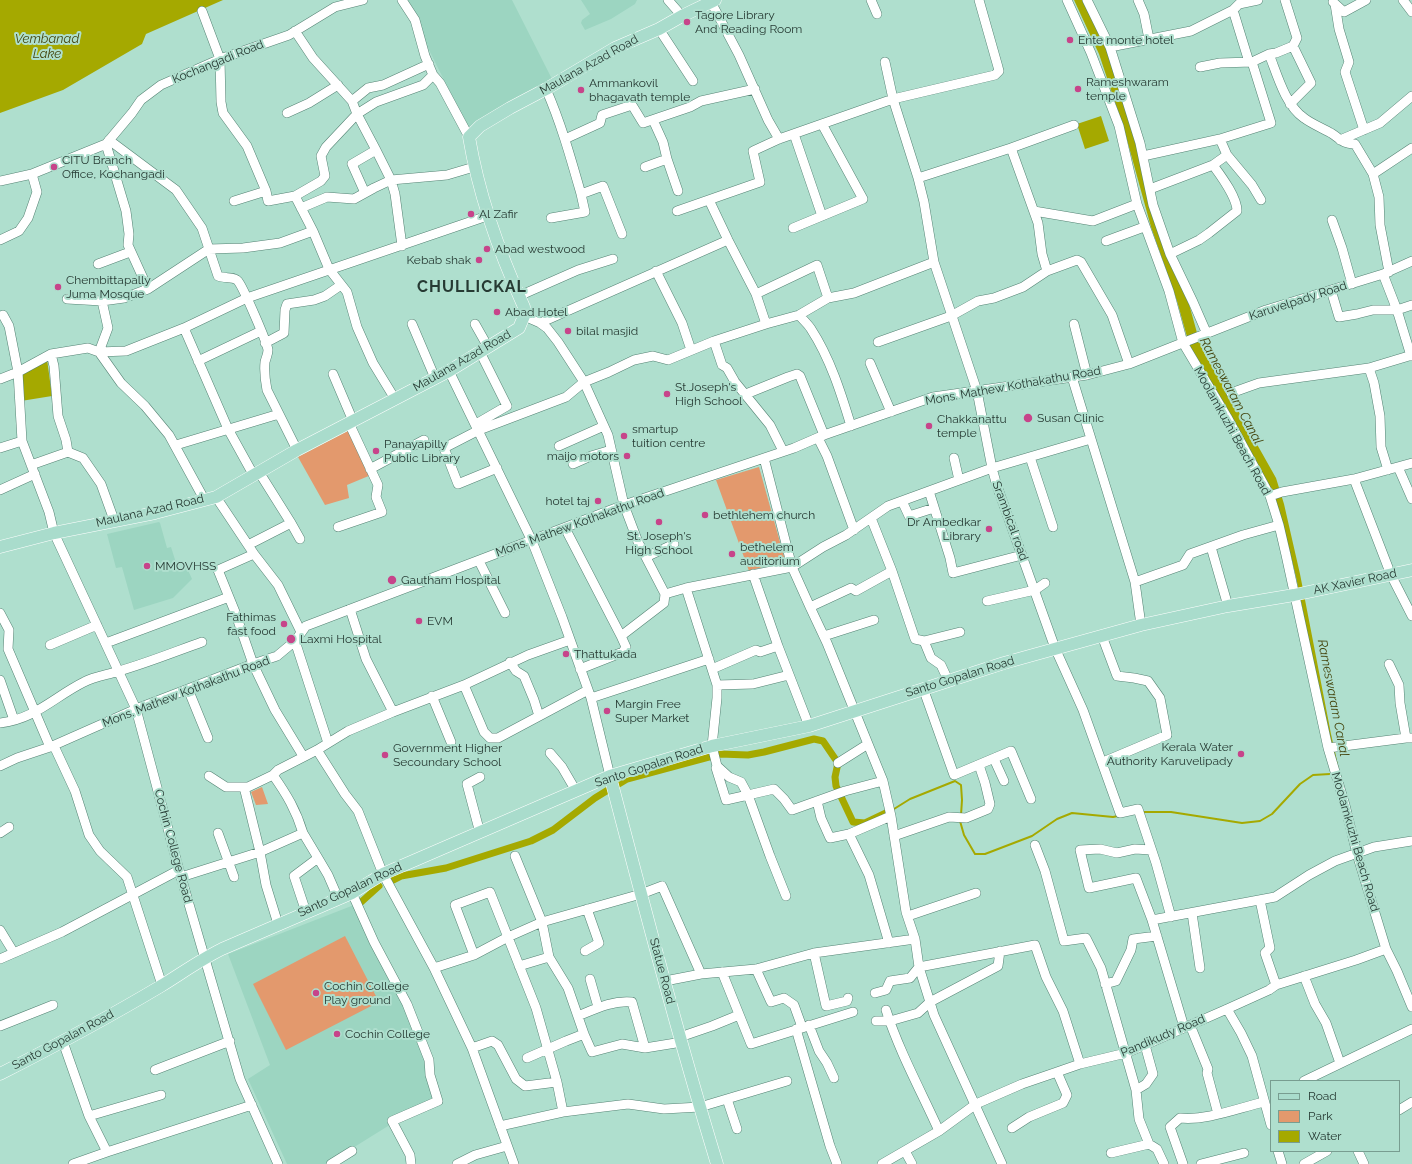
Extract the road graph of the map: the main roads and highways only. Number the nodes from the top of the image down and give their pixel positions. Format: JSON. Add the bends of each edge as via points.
{"nodes":[{"id":1,"x":713,"y":1,"type":"edge"},
{"id":2,"x":0,"y":546,"type":"edge"},
{"id":3,"x":1412,"y":570,"type":"edge"},
{"id":4,"x":1299,"y":594,"type":"joint"},
{"id":5,"x":610,"y":776,"type":"junction"},
{"id":6,"x":0,"y":1074,"type":"edge"},
{"id":7,"x":718,"y":1164,"type":"edge"}],
"edges":[{"from":1,"to":2,"type":"main road","name":"Maulana Azad Road","via":[[615,48],[480,126],[469,137],[474,168],[487,216],[524,307],[524,316],[519,328],[449,371],[210,498],[155,513]]},
{"from":3,"to":4,"type":"main road","name":"AK Xavier Road"},
{"from":4,"to":5,"type":"main road","name":"Santo Gopalan Road","via":[[1141,625],[948,680],[714,756]]},
{"from":5,"to":6,"type":"main road","name":"Santo Gopalan Road","via":[[383,874],[352,893],[204,958],[63,1042]]},
{"from":5,"to":7,"type":"main road","name":"Statue Road","via":[[681,1040]]}]}
